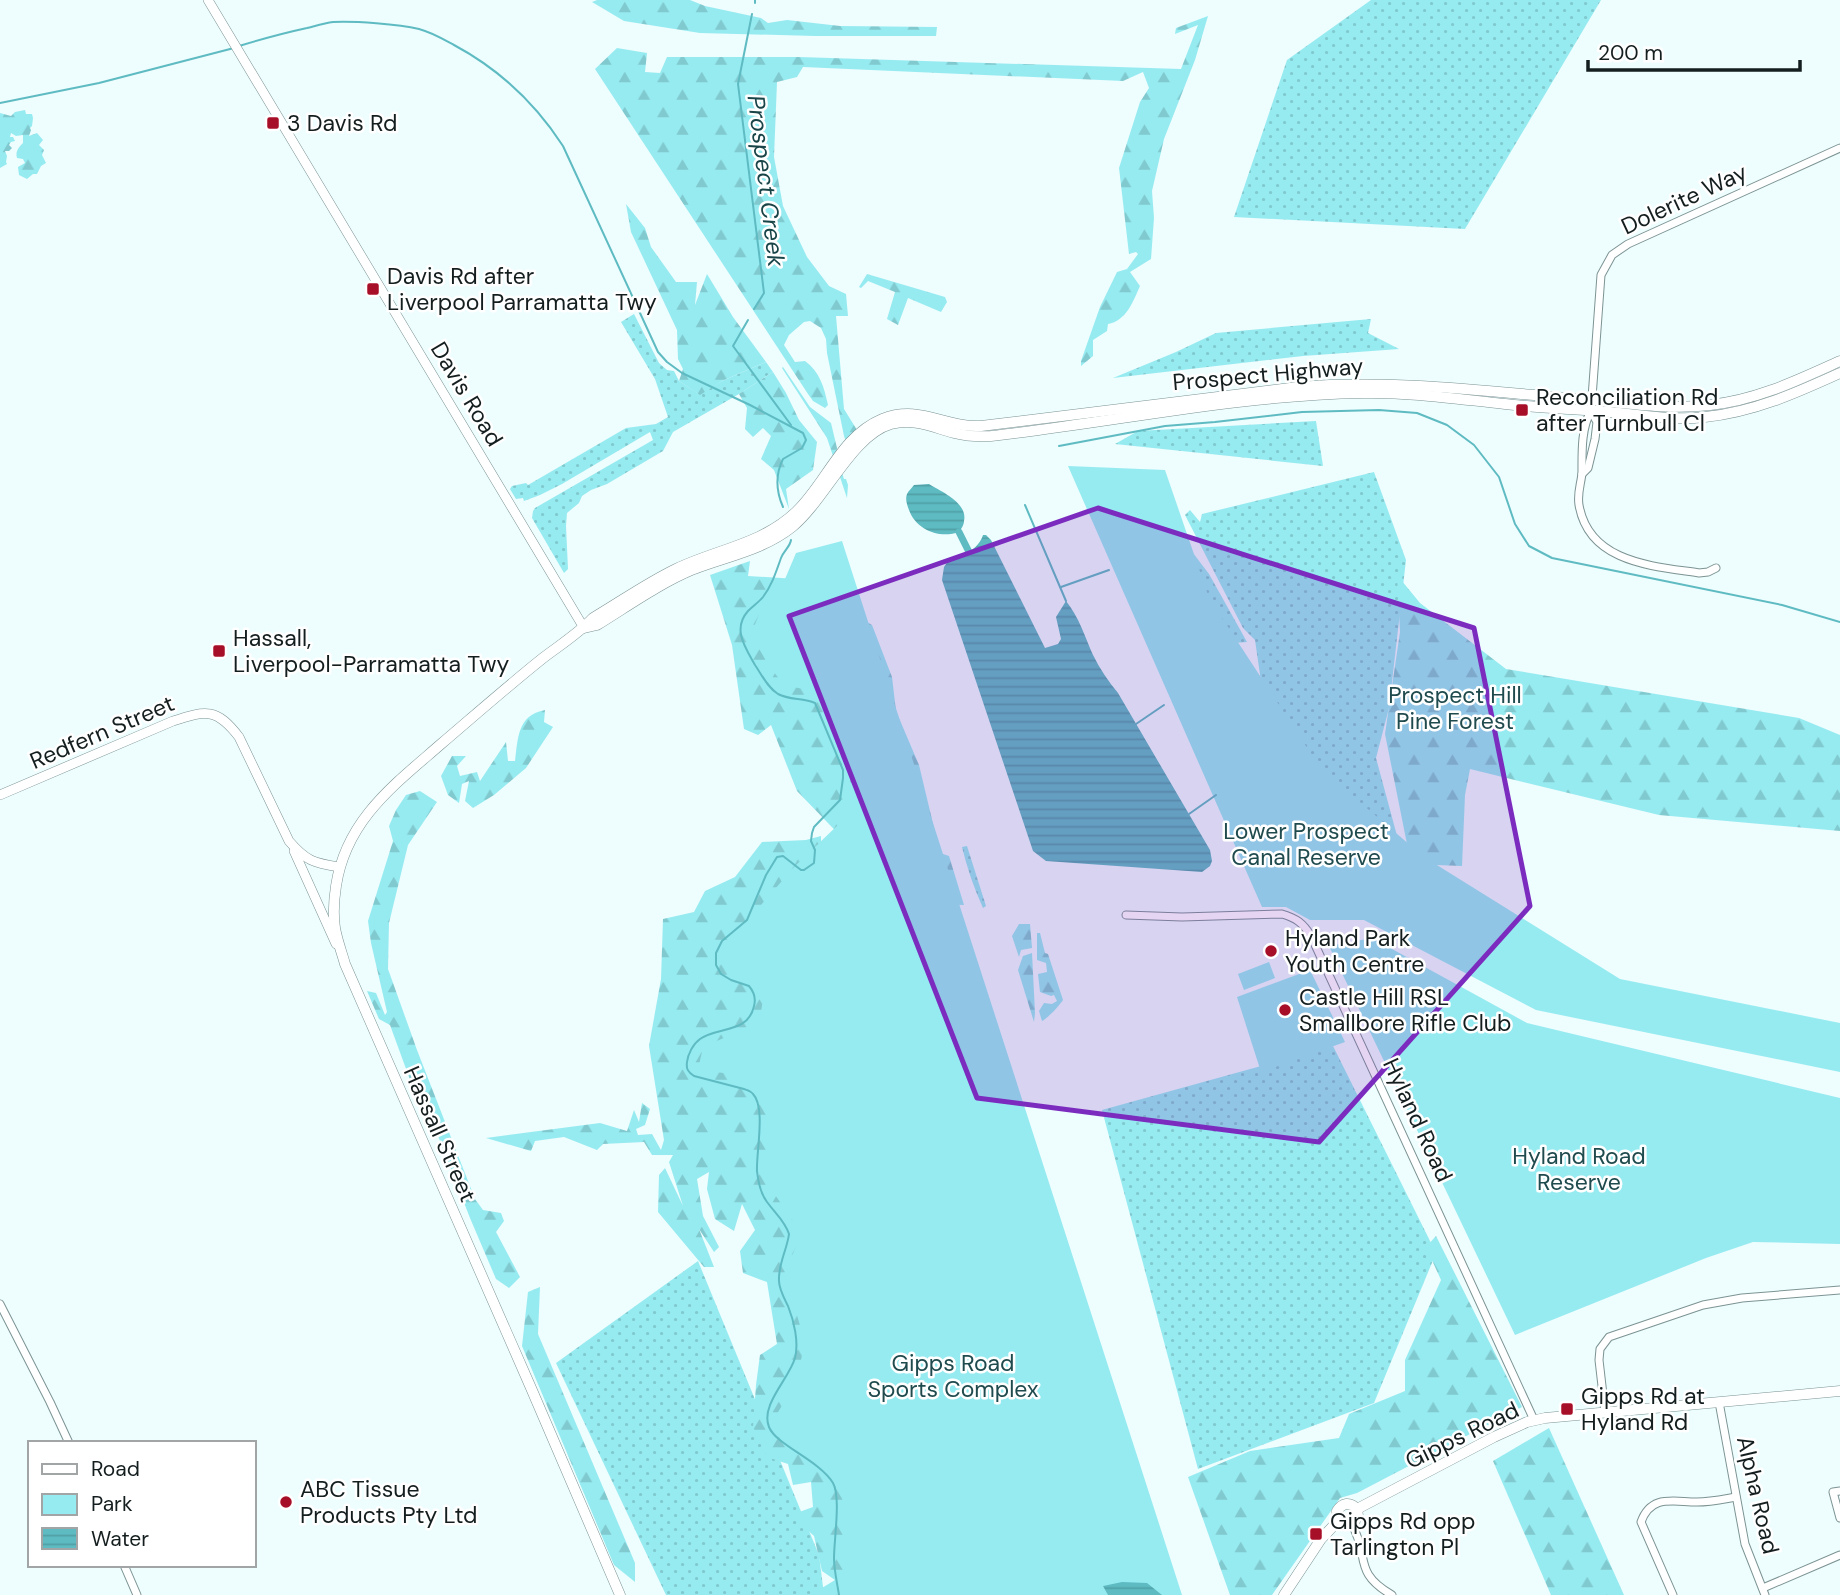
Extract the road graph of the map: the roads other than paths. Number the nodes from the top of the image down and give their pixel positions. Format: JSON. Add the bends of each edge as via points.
{"nodes":[{"id":1,"x":208,"y":0,"type":"edge"},
{"id":2,"x":1840,"y":148,"type":"edge"},
{"id":3,"x":1840,"y":361,"type":"edge"},
{"id":4,"x":1840,"y":373,"type":"edge"},
{"id":5,"x":1591,"y":405,"type":"junction"},
{"id":6,"x":1716,"y":568,"type":"dead end"},
{"id":7,"x":584,"y":628,"type":"junction"},
{"id":8,"x":0,"y":795,"type":"edge"},
{"id":9,"x":289,"y":841,"type":"junction"},
{"id":10,"x":339,"y":867,"type":"junction"},
{"id":11,"x":1126,"y":915,"type":"dead end"},
{"id":12,"x":345,"y":964,"type":"junction"},
{"id":13,"x":1840,"y":1290,"type":"edge"},
{"id":14,"x":0,"y":1304,"type":"edge"},
{"id":15,"x":1840,"y":1391,"type":"edge"},
{"id":16,"x":1719,"y":1402,"type":"junction"},
{"id":17,"x":1605,"y":1412,"type":"junction"},
{"id":18,"x":1534,"y":1420,"type":"junction"},
{"id":19,"x":68,"y":1441,"type":"edge"},
{"id":20,"x":1840,"y":1491,"type":"edge"},
{"id":21,"x":1736,"y":1497,"type":"junction"},
{"id":22,"x":1357,"y":1509,"type":"junction"},
{"id":23,"x":1840,"y":1518,"type":"edge"},
{"id":24,"x":1338,"y":1521,"type":"junction"},
{"id":25,"x":1352,"y":1525,"type":"junction"},
{"id":26,"x":1840,"y":1555,"type":"edge"},
{"id":27,"x":125,"y":1567,"type":"edge"},
{"id":28,"x":1764,"y":1591,"type":"edge"},
{"id":29,"x":137,"y":1595,"type":"edge"},
{"id":30,"x":620,"y":1595,"type":"edge"},
{"id":31,"x":1284,"y":1595,"type":"edge"},
{"id":32,"x":1392,"y":1595,"type":"edge"},
{"id":33,"x":1673,"y":1595,"type":"edge"}],
"edges":[{"from":1,"to":7,"type":"street","name":"Davis Road"},
{"from":2,"to":5,"type":"street","name":"Dolerite Way","via":[[1612,255],[1601,275]]},
{"from":3,"to":5,"type":"main road","name":"Prospect Highway","via":[[1770,391],[1718,404]]},
{"from":4,"to":5,"type":"main road","name":"Prospect Highway","via":[[1776,401],[1723,415],[1671,418]]},
{"from":5,"to":6,"type":"street","name":"Dolerite Way","via":[[1597,422],[1595,439],[1578,492],[1579,508],[1593,536],[1606,549],[1637,563],[1699,573]]},
{"from":5,"to":7,"type":"main road","name":"Prospect Highway","via":[[1339,393],[991,436],[968,436],[927,424],[886,426],[839,465],[777,538],[682,575],[597,625]]},
{"from":7,"to":10,"type":"main road","name":"Hassall Street","via":[[395,784],[356,828]]},
{"from":8,"to":9,"type":"street","name":"Redfern Street","via":[[173,721],[208,713],[229,723],[239,737]]},
{"from":9,"to":10,"type":"street","via":[[316,863]]},
{"from":9,"to":12,"type":"street"},
{"from":10,"to":12,"type":"main road","name":"Hassall Street","via":[[335,928]]},
{"from":11,"to":18,"type":"street","name":"Hyland Road","via":[[1282,914],[1304,925]]},
{"from":12,"to":30,"type":"main road","name":"Hassall Street"},
{"from":13,"to":17,"type":"street","via":[[1703,1305],[1609,1337],[1599,1360]]},
{"from":14,"to":19,"type":"street"},
{"from":15,"to":16,"type":"main road","name":"Gipps Road"},
{"from":16,"to":17,"type":"main road","name":"Gipps Road"},
{"from":16,"to":21,"type":"street","name":"Alpha Road"},
{"from":17,"to":18,"type":"main road","name":"Gipps Road"},
{"from":18,"to":22,"type":"main road","name":"Gipps Road"},
{"from":20,"to":23,"type":"street","via":[[1833,1492]]},
{"from":21,"to":28,"type":"street","name":"Alpha Road","via":[[1745,1544]]},
{"from":21,"to":33,"type":"street","via":[[1671,1500],[1645,1512],[1641,1522]]},
{"from":22,"to":24,"type":"main road","via":[[1350,1504],[1340,1506]]},
{"from":22,"to":25,"type":"main road","via":[[1359,1516]]},
{"from":24,"to":25,"type":"main road"},
{"from":24,"to":31,"type":"main road"},
{"from":25,"to":32,"type":"street","via":[[1369,1577]]},
{"from":26,"to":28,"type":"street"},
{"from":27,"to":29,"type":"street"}]}
